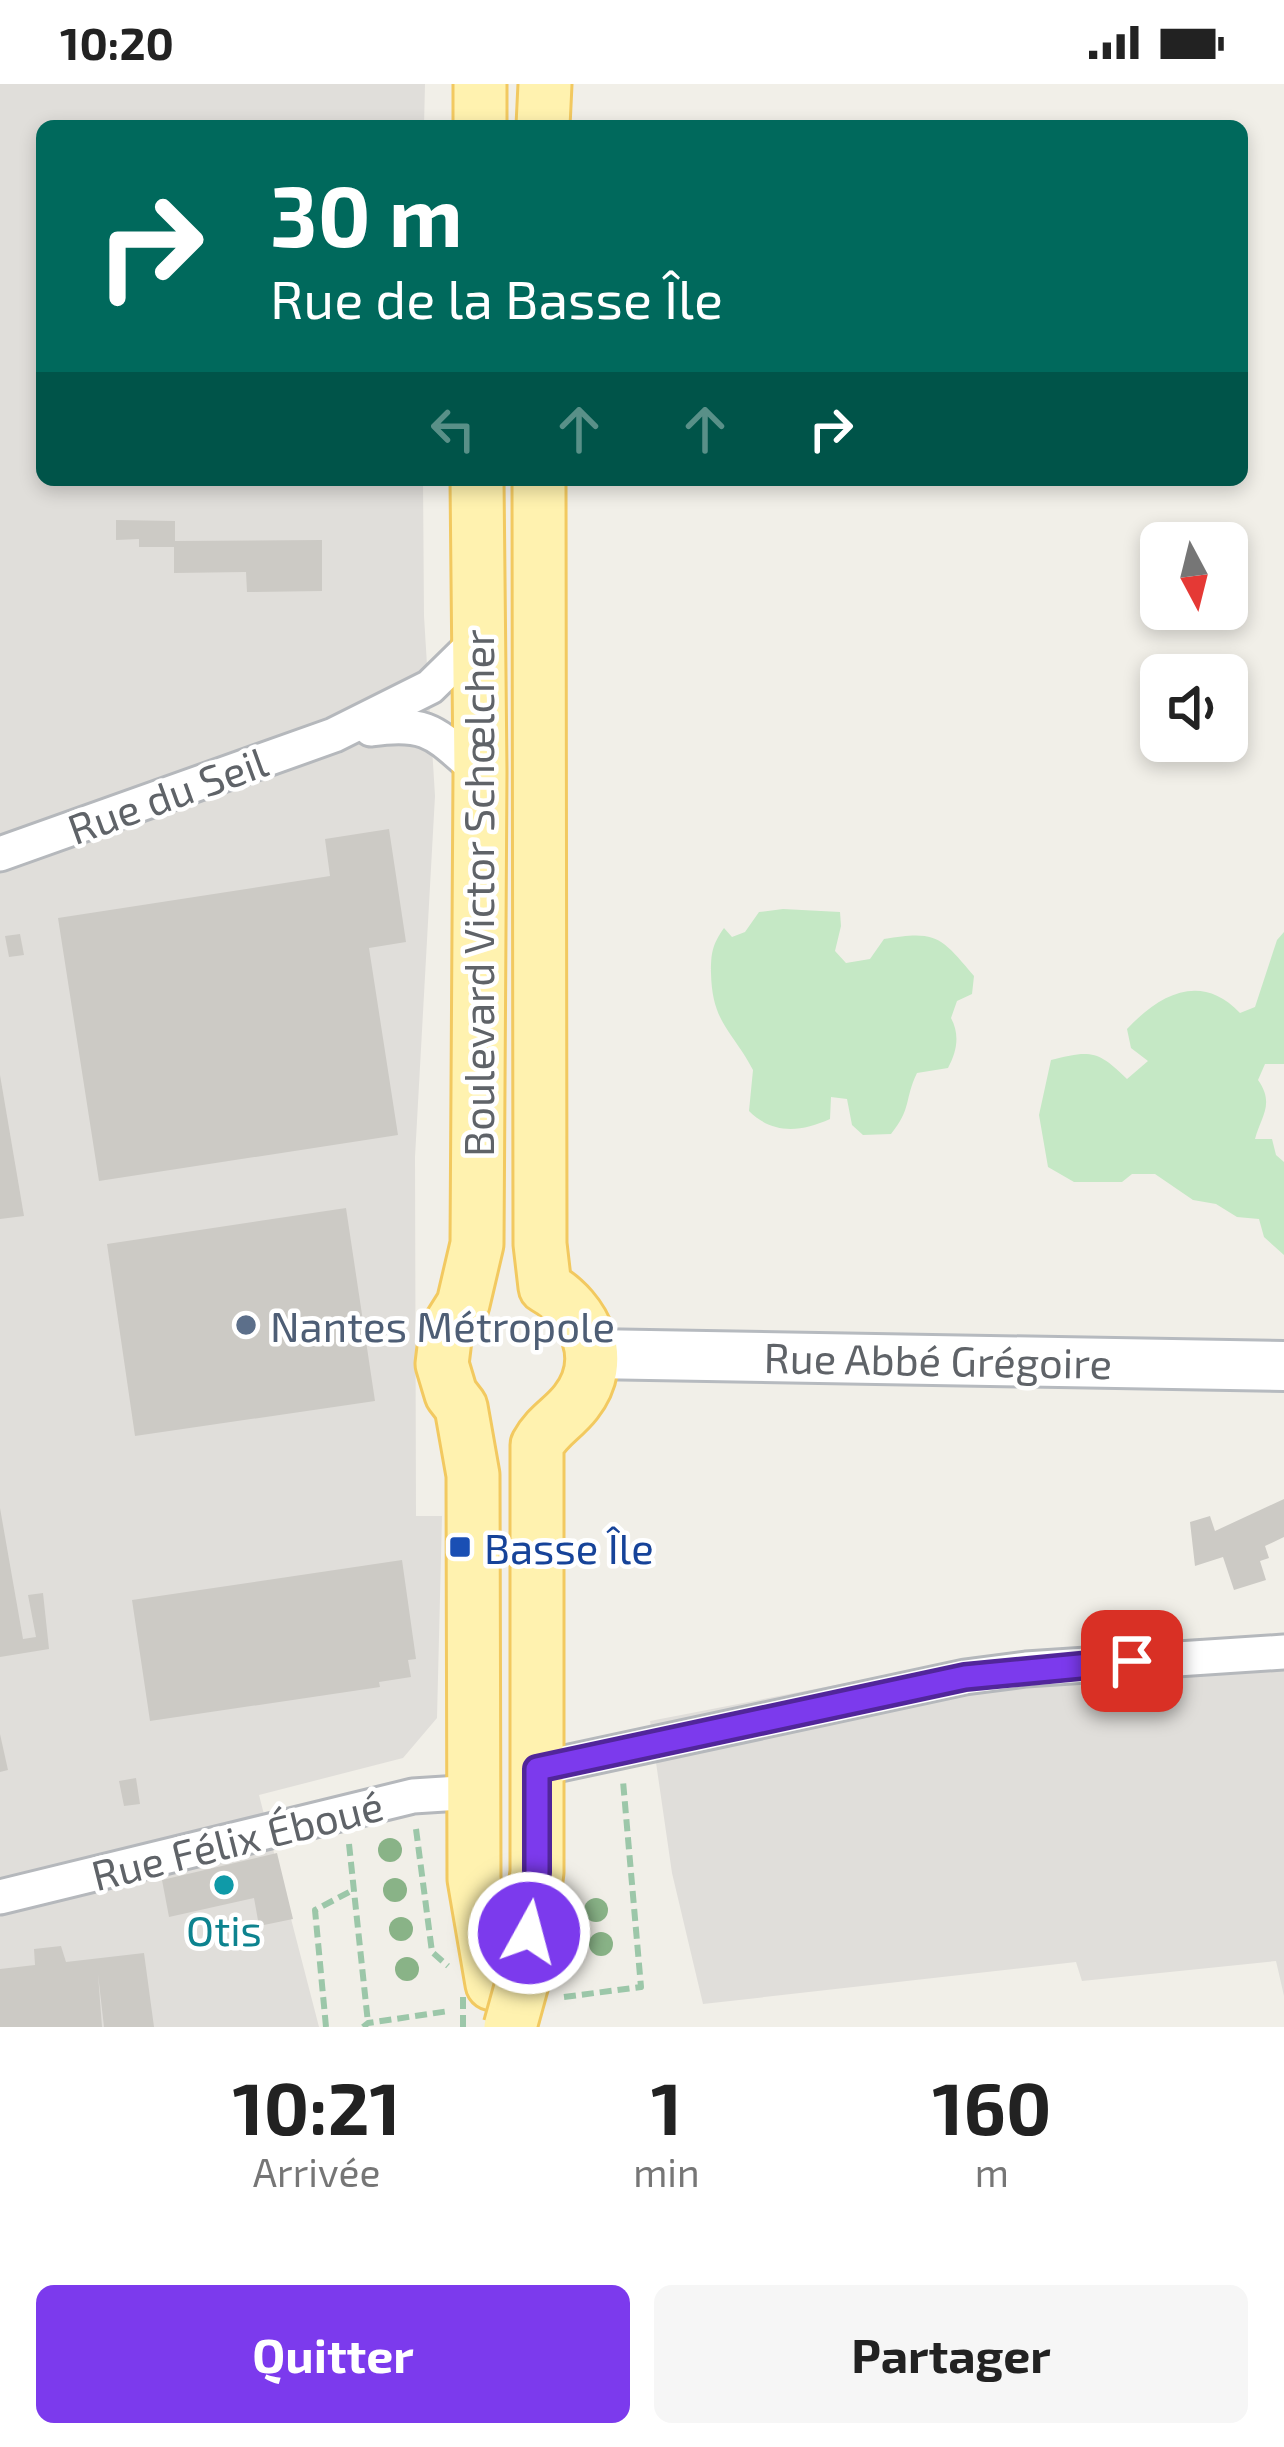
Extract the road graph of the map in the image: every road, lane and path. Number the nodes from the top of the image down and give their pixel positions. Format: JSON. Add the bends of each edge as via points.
{"nodes":[{"id":1,"x":480,"y":84,"type":"edge"},
{"id":2,"x":545,"y":84,"type":"edge"},
{"id":3,"x":480,"y":120,"type":"edge"},
{"id":4,"x":543,"y":120,"type":"edge"},
{"id":5,"x":477,"y":486,"type":"edge"},
{"id":6,"x":539,"y":486,"type":"edge"},
{"id":7,"x":478,"y":639,"type":"junction"},
{"id":8,"x":334,"y":735,"type":"junction"},
{"id":9,"x":480,"y":772,"type":"junction"},
{"id":10,"x":0,"y":854,"type":"edge"},
{"id":11,"x":592,"y":1354,"type":"junction"},
{"id":12,"x":1284,"y":1366,"type":"edge"},
{"id":13,"x":1284,"y":1652,"type":"edge"},
{"id":14,"x":537,"y":1769,"type":"junction"},
{"id":15,"x":624,"y":1787,"type":"dead end"},
{"id":16,"x":476,"y":1792,"type":"junction"},
{"id":17,"x":344,"y":1811,"type":"junction"},
{"id":18,"x":416,"y":1829,"type":"dead end"},
{"id":19,"x":355,"y":1889,"type":"junction"},
{"id":20,"x":0,"y":1897,"type":"edge"},
{"id":21,"x":509,"y":2002,"type":"edge"},
{"id":22,"x":449,"y":2011,"type":"dead end"},
{"id":23,"x":365,"y":2025,"type":"edge"},
{"id":24,"x":326,"y":2027,"type":"edge"},
{"id":25,"x":463,"y":2027,"type":"edge"}],
"edges":[{"from":1,"to":3,"type":"main road"},
{"from":2,"to":4,"type":"main road"},
{"from":5,"to":7,"type":"main road","name":"Boulevard Victor Schœlcher"},
{"from":6,"to":11,"type":"main road","name":"Boulevard Victor Schœlcher","via":[[540,1244],[544,1287],[573,1306]]},
{"from":7,"to":8,"type":"street","name":"Rue du Seil","via":[[430,687]]},
{"from":7,"to":9,"type":"main road","name":"Boulevard Victor Schœlcher"},
{"from":8,"to":9,"type":"street","name":"Rue du Seil","via":[[407,724],[434,733]]},
{"from":8,"to":10,"type":"street","name":"Rue du Seil"},
{"from":9,"to":16,"type":"main road","name":"Boulevard Victor Schœlcher","via":[[476,1244],[463,1304],[442,1347],[473,1475]]},
{"from":11,"to":12,"type":"street","name":"Rue Abbé Grégoire"},
{"from":11,"to":14,"type":"main road","via":[[585,1389],[538,1444]]},
{"from":13,"to":14,"type":"street","via":[[965,1677]]},
{"from":14,"to":21,"type":"main road","via":[[537,1872]]},
{"from":15,"to":21,"type":"path","via":[[641,1987]]},
{"from":16,"to":17,"type":"street","name":"Rue Félix Éboué"},
{"from":16,"to":21,"type":"main road","via":[[474,1879]]},
{"from":17,"to":19,"type":"path"},
{"from":17,"to":20,"type":"street","name":"Rue Félix Éboué"},
{"from":18,"to":21,"type":"path","via":[[433,1952]]},
{"from":19,"to":23,"type":"path"},
{"from":19,"to":24,"type":"path","via":[[315,1910]]},
{"from":21,"to":25,"type":"path","bridge":true},
{"from":22,"to":23,"type":"path"}]}
